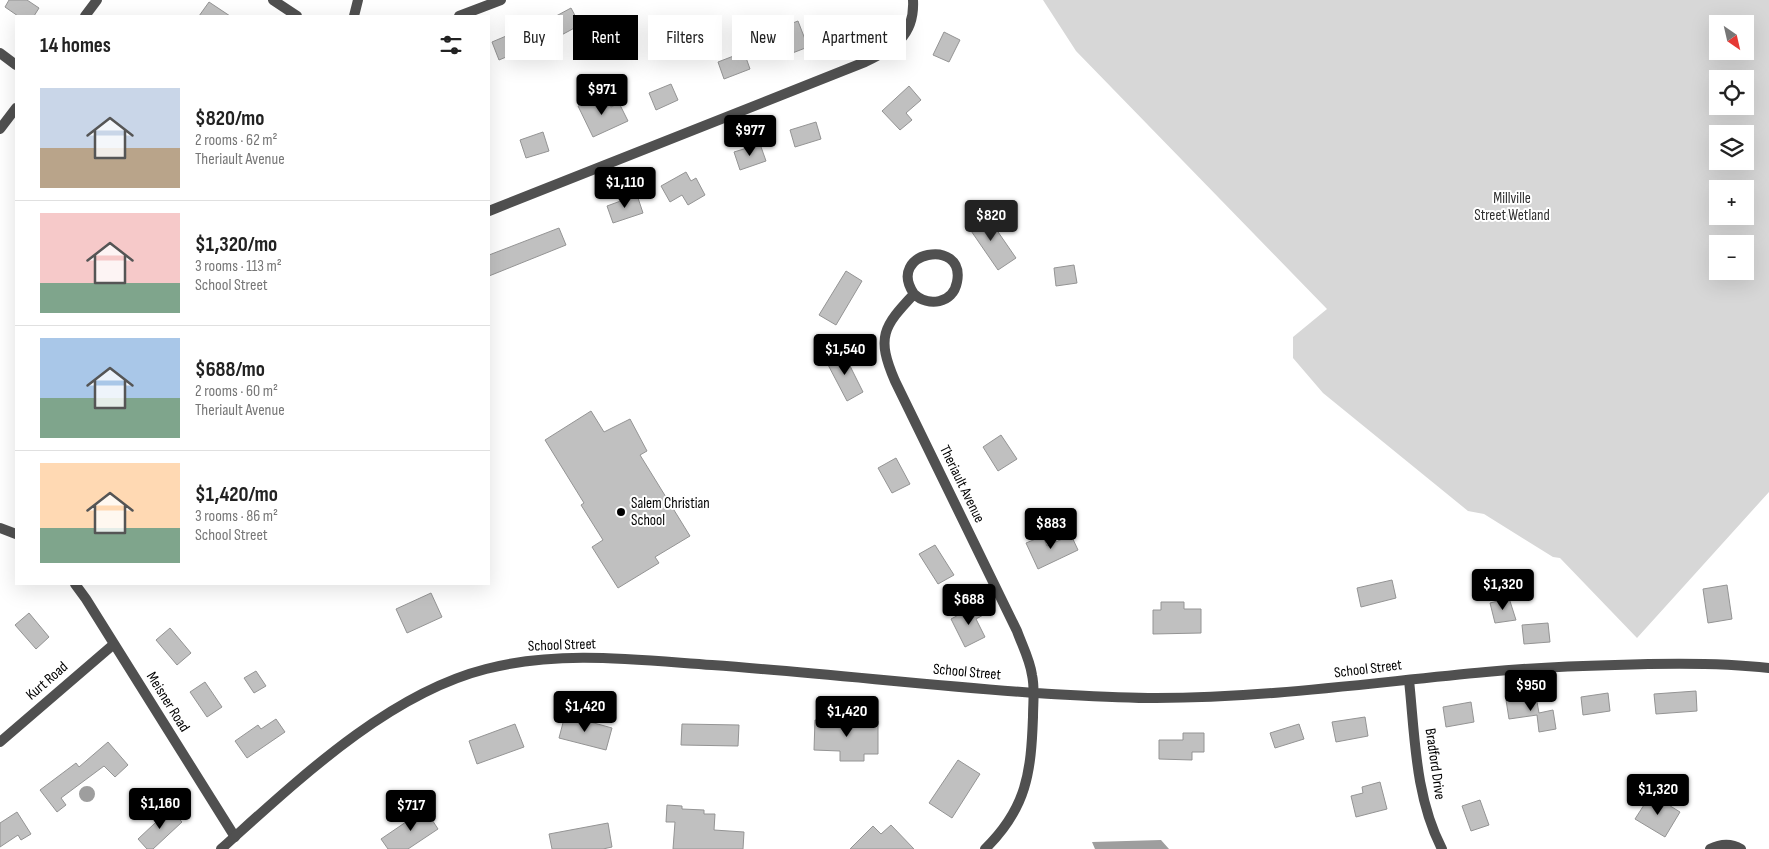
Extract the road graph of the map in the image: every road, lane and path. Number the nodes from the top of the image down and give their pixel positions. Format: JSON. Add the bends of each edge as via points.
{"nodes":[{"id":1,"x":97,"y":0,"type":"edge"},
{"id":2,"x":273,"y":0,"type":"edge"},
{"id":3,"x":358,"y":0,"type":"edge"},
{"id":4,"x":501,"y":0,"type":"edge"},
{"id":5,"x":913,"y":0,"type":"edge"},
{"id":6,"x":86,"y":15,"type":"edge"},
{"id":7,"x":296,"y":15,"type":"edge"},
{"id":8,"x":354,"y":15,"type":"edge"},
{"id":9,"x":462,"y":15,"type":"edge"},
{"id":10,"x":0,"y":53,"type":"edge"},
{"id":11,"x":15,"y":64,"type":"edge"},
{"id":12,"x":15,"y":109,"type":"edge"},
{"id":13,"x":0,"y":129,"type":"edge"},
{"id":14,"x":490,"y":211,"type":"edge"},
{"id":15,"x":914,"y":294,"type":"junction"},
{"id":16,"x":0,"y":528,"type":"edge"},
{"id":17,"x":15,"y":534,"type":"edge"},
{"id":18,"x":76,"y":585,"type":"edge"},
{"id":19,"x":114,"y":644,"type":"junction"},
{"id":20,"x":1769,"y":668,"type":"edge"},
{"id":21,"x":1410,"y":680,"type":"junction"},
{"id":22,"x":1033,"y":692,"type":"junction"},
{"id":23,"x":0,"y":742,"type":"edge"},
{"id":24,"x":235,"y":837,"type":"junction"},
{"id":25,"x":221,"y":849,"type":"edge"},
{"id":26,"x":985,"y":849,"type":"edge"},
{"id":27,"x":1442,"y":849,"type":"edge"},
{"id":28,"x":1710,"y":849,"type":"edge"},
{"id":29,"x":1741,"y":849,"type":"edge"}],
"edges":[{"from":1,"to":6,"type":"street"},
{"from":2,"to":7,"type":"street"},
{"from":3,"to":8,"type":"street"},
{"from":4,"to":9,"type":"street"},
{"from":5,"to":14,"type":"street","via":[[914,15],[907,31],[895,45],[865,62]]},
{"from":10,"to":11,"type":"street"},
{"from":12,"to":13,"type":"street"},
{"from":15,"to":15,"type":"street","via":[[933,302],[948,297],[956,284],[954,265],[938,254],[920,257],[908,274]]},
{"from":15,"to":22,"type":"street","name":"Theriault Avenue","via":[[887,327],[884,349],[888,364],[1016,631],[1032,673]]},
{"from":16,"to":17,"type":"street"},
{"from":18,"to":19,"type":"street","name":"Meisner Road"},
{"from":19,"to":23,"type":"street","name":"Kurt Road"},
{"from":19,"to":24,"type":"street","name":"Meisner Road"},
{"from":20,"to":21,"type":"street","name":"School Street","via":[[1697,664],[1558,667]]},
{"from":21,"to":22,"type":"street","name":"School Street","via":[[1229,697],[1108,698]]},
{"from":21,"to":27,"type":"street","name":"Bradford Drive","via":[[1418,771],[1425,805]]},
{"from":22,"to":24,"type":"street","name":"School Street","via":[[636,660],[586,658],[515,663],[458,677],[405,702],[326,759]]},
{"from":22,"to":26,"type":"street","name":"Theriault Avenue","via":[[1032,754],[1024,790],[1005,826]]},
{"from":24,"to":25,"type":"street","name":"School Street"},
{"from":28,"to":29,"type":"street","via":[[1727,845]]}]}
